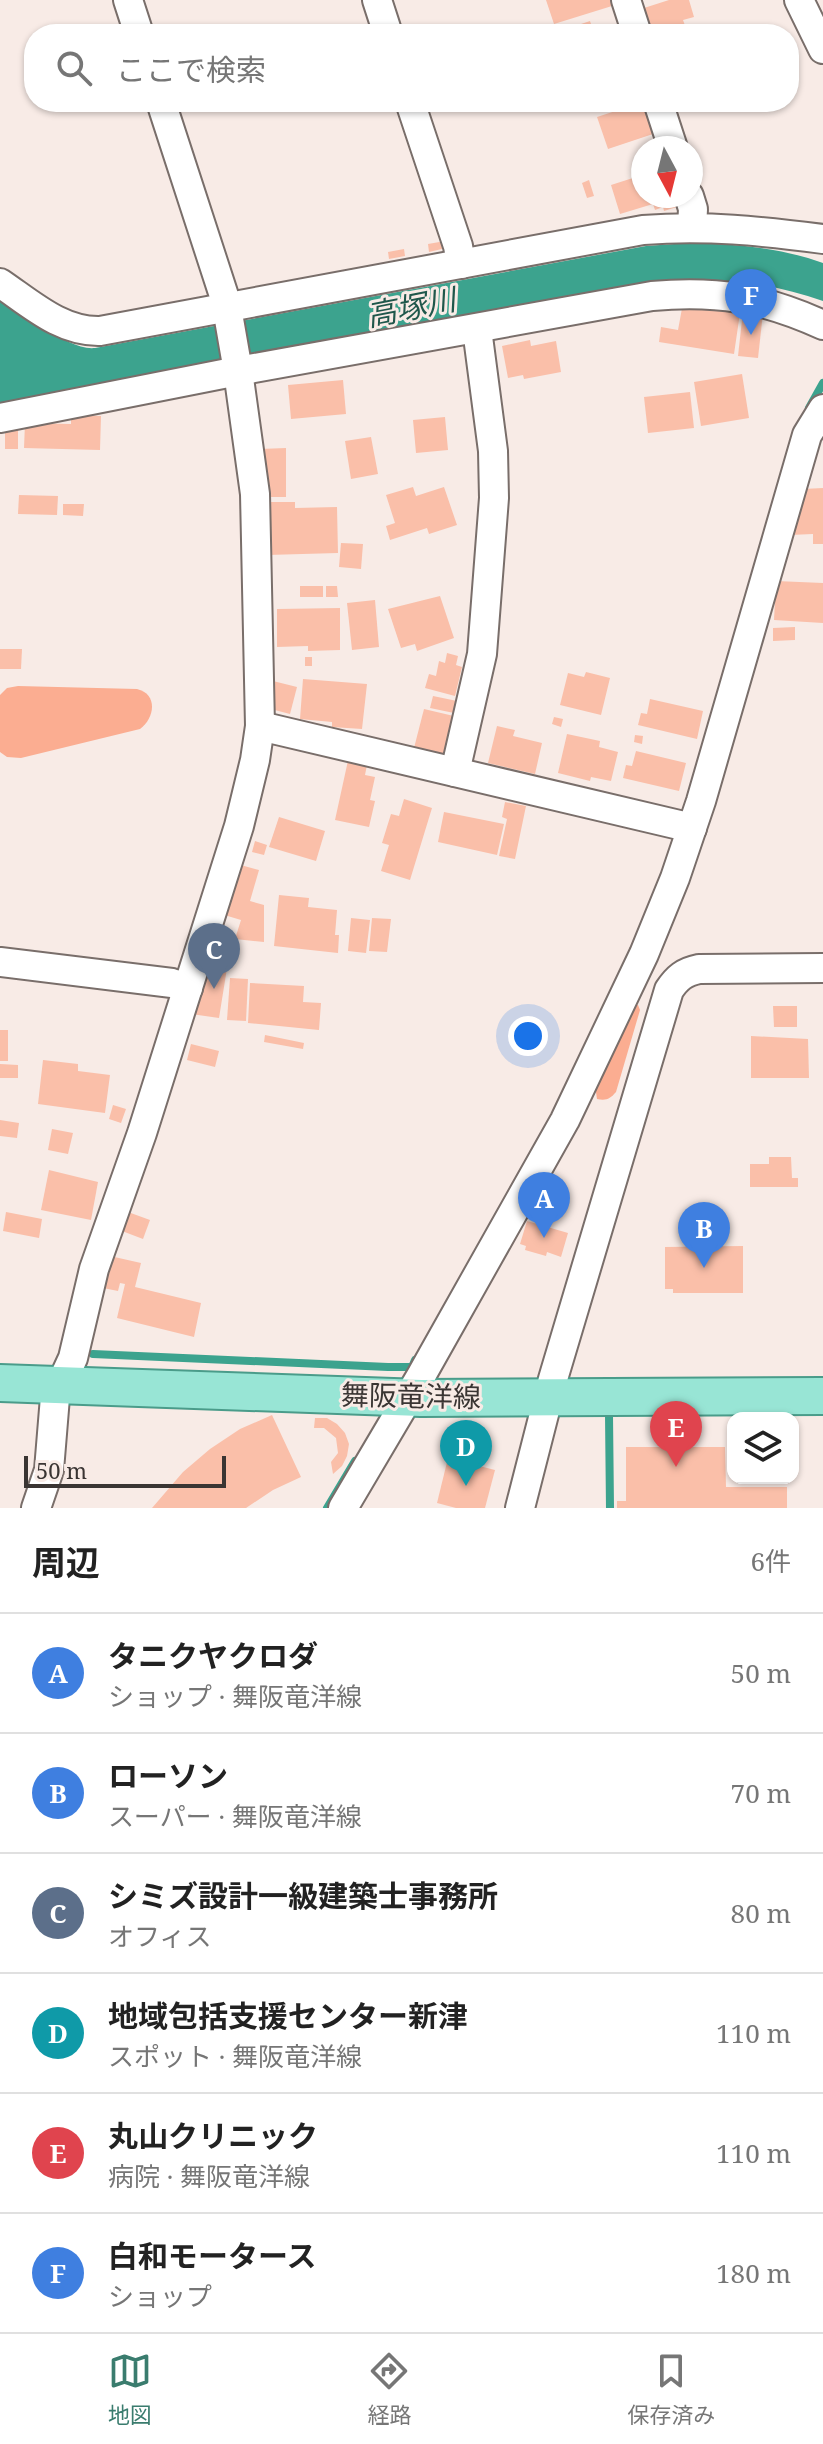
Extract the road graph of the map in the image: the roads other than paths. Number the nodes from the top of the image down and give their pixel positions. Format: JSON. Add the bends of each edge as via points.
{"nodes":[{"id":1,"x":128,"y":0,"type":"edge"},
{"id":2,"x":377,"y":0,"type":"edge"},
{"id":3,"x":626,"y":0,"type":"edge"},
{"id":4,"x":799,"y":0,"type":"edge"},
{"id":5,"x":136,"y":24,"type":"edge"},
{"id":6,"x":385,"y":24,"type":"edge"},
{"id":7,"x":634,"y":24,"type":"edge"},
{"id":8,"x":819,"y":32,"type":"edge"},
{"id":9,"x":164,"y":112,"type":"edge"},
{"id":10,"x":413,"y":112,"type":"edge"},
{"id":11,"x":661,"y":112,"type":"edge"},
{"id":12,"x":669,"y":136,"type":"edge"},
{"id":13,"x":693,"y":208,"type":"edge"},
{"id":14,"x":692,"y":227,"type":"junction"},
{"id":15,"x":823,"y":239,"type":"edge"},
{"id":16,"x":461,"y":264,"type":"junction"},
{"id":17,"x":0,"y":283,"type":"edge"},
{"id":18,"x":228,"y":313,"type":"junction"},
{"id":19,"x":823,"y":325,"type":"edge"},
{"id":20,"x":477,"y":329,"type":"junction"},
{"id":21,"x":238,"y":371,"type":"junction"},
{"id":22,"x":823,"y":409,"type":"edge"},
{"id":23,"x":0,"y":418,"type":"edge"},
{"id":24,"x":260,"y":726,"type":"junction"},
{"id":25,"x":455,"y":772,"type":"junction"},
{"id":26,"x":692,"y":828,"type":"junction"},
{"id":27,"x":0,"y":962,"type":"edge"},
{"id":28,"x":823,"y":968,"type":"edge"},
{"id":29,"x":188,"y":988,"type":"junction"},
{"id":30,"x":0,"y":1383,"type":"edge"},
{"id":31,"x":61,"y":1384,"type":"junction"},
{"id":32,"x":823,"y":1396,"type":"edge"},
{"id":33,"x":409,"y":1397,"type":"junction"},
{"id":34,"x":548,"y":1398,"type":"junction"},
{"id":35,"x":36,"y":1508,"type":"edge"},
{"id":36,"x":343,"y":1508,"type":"edge"},
{"id":37,"x":520,"y":1508,"type":"edge"}],
"edges":[{"from":1,"to":5,"type":"street"},
{"from":2,"to":6,"type":"street"},
{"from":3,"to":7,"type":"street"},
{"from":4,"to":8,"type":"street"},
{"from":9,"to":18,"type":"street"},
{"from":10,"to":16,"type":"street"},
{"from":11,"to":12,"type":"street"},
{"from":13,"to":14,"type":"street"},
{"from":14,"to":15,"type":"street"},
{"from":14,"to":16,"type":"street","via":[[643,230]]},
{"from":16,"to":18,"type":"street"},
{"from":17,"to":18,"type":"street","via":[[57,322],[85,332]]},
{"from":18,"to":21,"type":"street"},
{"from":19,"to":20,"type":"street","via":[[762,301],[689,293]]},
{"from":20,"to":21,"type":"street"},
{"from":20,"to":25,"type":"street","via":[[494,498],[482,654]]},
{"from":21,"to":23,"type":"street"},
{"from":21,"to":24,"type":"street","via":[[255,494]]},
{"from":22,"to":26,"type":"street","via":[[807,435]]},
{"from":24,"to":25,"type":"street"},
{"from":24,"to":29,"type":"street","via":[[239,826]]},
{"from":25,"to":26,"type":"street"},
{"from":26,"to":33,"type":"street","via":[[644,954],[565,1120]]},
{"from":27,"to":29,"type":"street"},
{"from":28,"to":34,"type":"street","via":[[699,969],[676,980],[664,1005]]},
{"from":29,"to":31,"type":"street"},
{"from":30,"to":31,"type":"main road","name":"舞阪竜洋線"},
{"from":31,"to":33,"type":"main road","name":"舞阪竜洋線"},
{"from":31,"to":35,"type":"street","via":[[55,1397],[49,1470]]},
{"from":32,"to":34,"type":"main road","name":"舞阪竜洋線"},
{"from":33,"to":34,"type":"main road","name":"舞阪竜洋線"},
{"from":33,"to":36,"type":"street"},
{"from":34,"to":37,"type":"street"}]}
